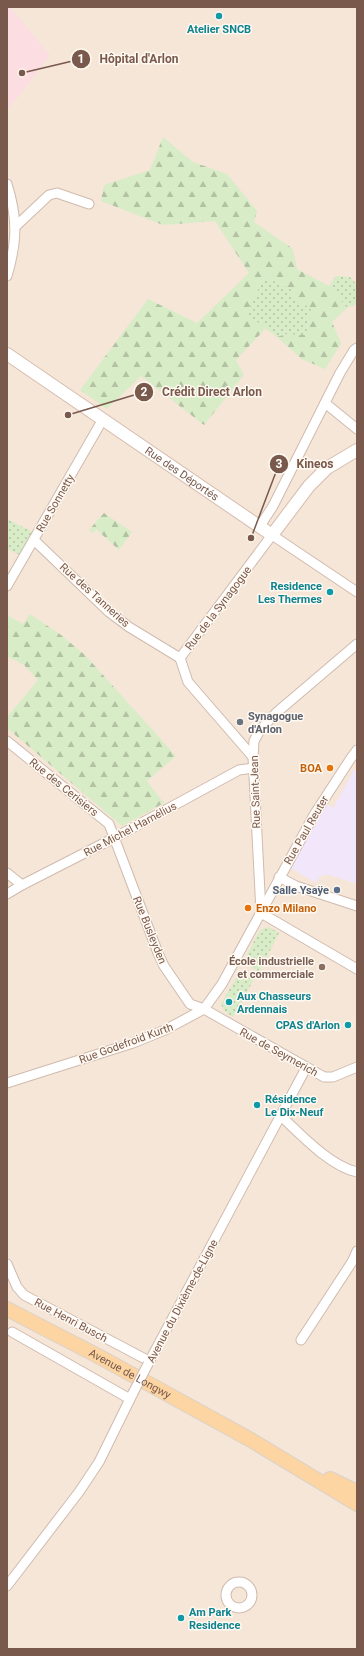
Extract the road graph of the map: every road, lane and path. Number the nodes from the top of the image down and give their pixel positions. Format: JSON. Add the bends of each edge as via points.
{"nodes":[{"id":1,"x":7,"y":184,"type":"edge"},
{"id":2,"x":89,"y":204,"type":"dead end"},
{"id":3,"x":16,"y":226,"type":"junction"},
{"id":4,"x":7,"y":276,"type":"edge"},
{"id":5,"x":357,"y":348,"type":"edge"},
{"id":6,"x":7,"y":354,"type":"edge"},
{"id":7,"x":325,"y":403,"type":"junction"},
{"id":8,"x":103,"y":419,"type":"junction"},
{"id":9,"x":357,"y":429,"type":"edge"},
{"id":10,"x":357,"y":450,"type":"edge"},
{"id":11,"x":273,"y":506,"type":"junction"},
{"id":12,"x":286,"y":515,"type":"junction"},
{"id":13,"x":260,"y":526,"type":"junction"},
{"id":14,"x":272,"y":535,"type":"junction"},
{"id":15,"x":34,"y":540,"type":"junction"},
{"id":16,"x":7,"y":586,"type":"edge"},
{"id":17,"x":357,"y":592,"type":"edge"},
{"id":18,"x":357,"y":644,"type":"edge"},
{"id":19,"x":180,"y":658,"type":"junction"},
{"id":20,"x":7,"y":741,"type":"edge"},
{"id":21,"x":357,"y":750,"type":"edge"},
{"id":22,"x":253,"y":757,"type":"junction"},
{"id":23,"x":254,"y":768,"type":"junction"},
{"id":24,"x":114,"y":838,"type":"junction"},
{"id":25,"x":7,"y":873,"type":"edge"},
{"id":26,"x":279,"y":877,"type":"junction"},
{"id":27,"x":22,"y":885,"type":"junction"},
{"id":28,"x":7,"y":894,"type":"edge"},
{"id":29,"x":357,"y":906,"type":"edge"},
{"id":30,"x":261,"y":913,"type":"junction"},
{"id":31,"x":357,"y":968,"type":"edge"},
{"id":32,"x":204,"y":1009,"type":"junction"},
{"id":33,"x":357,"y":1067,"type":"edge"},
{"id":34,"x":306,"y":1068,"type":"junction"},
{"id":35,"x":7,"y":1083,"type":"edge"},
{"id":36,"x":281,"y":1116,"type":"junction"},
{"id":37,"x":357,"y":1172,"type":"edge"},
{"id":38,"x":357,"y":1251,"type":"edge"},
{"id":39,"x":7,"y":1264,"type":"edge"},
{"id":40,"x":7,"y":1309,"type":"edge"},
{"id":41,"x":12,"y":1332,"type":"dead end"},
{"id":42,"x":301,"y":1340,"type":"dead end"},
{"id":43,"x":149,"y":1362,"type":"junction"},
{"id":44,"x":132,"y":1396,"type":"junction"},
{"id":45,"x":251,"y":1440,"type":"junction"},
{"id":46,"x":357,"y":1492,"type":"edge"},
{"id":47,"x":357,"y":1504,"type":"edge"},
{"id":48,"x":7,"y":1586,"type":"edge"}],
"edges":[{"from":1,"to":3,"type":"street"},
{"from":2,"to":3,"type":"street","via":[[57,193],[49,195]]},
{"from":3,"to":4,"type":"street","via":[[15,244]]},
{"from":5,"to":7,"type":"street","via":[[341,370]]},
{"from":6,"to":8,"type":"main road","name":"Rue des Déportés"},
{"from":7,"to":9,"type":"street"},
{"from":7,"to":11,"type":"street"},
{"from":8,"to":13,"type":"main road","name":"Rue des Déportés"},
{"from":8,"to":15,"type":"street","name":"Rue Sonnetty"},
{"from":10,"to":12,"type":"main road","via":[[327,468]]},
{"from":11,"to":12,"type":"street","via":[[274,512]]},
{"from":11,"to":13,"type":"street"},
{"from":12,"to":14,"type":"main road"},
{"from":13,"to":14,"type":"main road","name":"Rue des Déportés"},
{"from":14,"to":17,"type":"street","name":"Rue des Déportés"},
{"from":14,"to":19,"type":"street","name":"Rue de la Synagogue"},
{"from":15,"to":16,"type":"street","name":"Rue Sonnetty"},
{"from":15,"to":19,"type":"street","name":"Rue des Tanneries","via":[[109,612]]},
{"from":18,"to":22,"type":"street","name":"Rue Saint-Jean","via":[[276,713],[260,730],[254,741]]},
{"from":19,"to":22,"type":"street","name":"Rue de la Synagogue","via":[[188,682]]},
{"from":20,"to":24,"type":"street","name":"Rue des Cerisiers","via":[[109,824]]},
{"from":21,"to":26,"type":"street","name":"Rue Paul Reuter","via":[[314,815]]},
{"from":22,"to":23,"type":"street","name":"Rue Saint-Jean"},
{"from":23,"to":24,"type":"street","name":"Rue Michel Hamélius","via":[[239,770]]},
{"from":23,"to":30,"type":"street","name":"Rue Saint-Jean"},
{"from":24,"to":27,"type":"street","name":"Rue Michel Hamélius"},
{"from":24,"to":32,"type":"street","name":"Rue Busleyden","via":[[164,966],[190,1004]]},
{"from":25,"to":27,"type":"street"},
{"from":26,"to":29,"type":"street","via":[[296,886]]},
{"from":26,"to":30,"type":"street","name":"Rue Paul Reuter"},
{"from":27,"to":28,"type":"street","name":"Rue Michel Hamélius"},
{"from":30,"to":31,"type":"street"},
{"from":30,"to":32,"type":"street","name":"Rue Godefroid Kurth","via":[[222,984]]},
{"from":32,"to":34,"type":"street","name":"Rue de Seymerich"},
{"from":32,"to":35,"type":"street","name":"Rue Godefroid Kurth","via":[[165,1030],[133,1043]]},
{"from":33,"to":34,"type":"street","name":"Rue de Seymerich","via":[[333,1077],[324,1077]]},
{"from":34,"to":36,"type":"street","name":"Avenue du Dixième-de-Ligne"},
{"from":36,"to":37,"type":"street","via":[[346,1170]]},
{"from":36,"to":43,"type":"street","name":"Avenue du Dixième-de-Ligne"},
{"from":38,"to":42,"type":"street"},
{"from":39,"to":43,"type":"street","name":"Rue Henri Busch","via":[[17,1288],[24,1295]]},
{"from":40,"to":45,"type":"main road","name":"Avenue de Longwy"},
{"from":41,"to":44,"type":"street"},
{"from":43,"to":44,"type":"street","name":"Avenue du Dixième-de-Ligne","bridge":true},
{"from":44,"to":48,"type":"street","name":"Avenue du Dixième-de-Ligne","via":[[99,1462]]},
{"from":45,"to":46,"type":"main road"},
{"from":45,"to":47,"type":"main road"}]}
